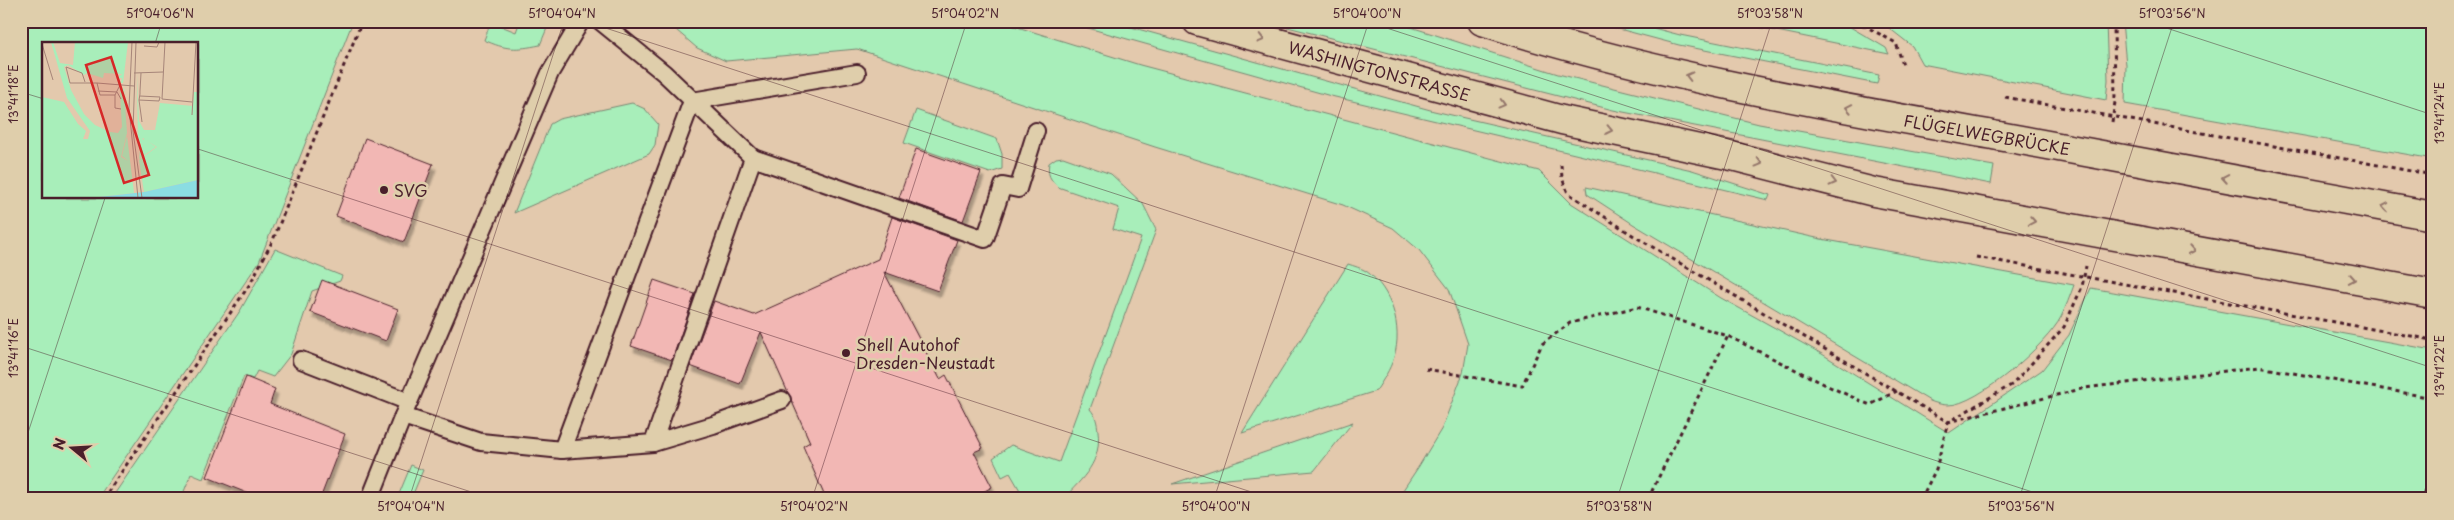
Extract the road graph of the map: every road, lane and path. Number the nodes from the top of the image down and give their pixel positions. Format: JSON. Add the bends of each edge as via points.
{"nodes":[{"id":1,"x":362,"y":21,"type":"edge"},
{"id":2,"x":581,"y":21,"type":"edge"},
{"id":3,"x":600,"y":21,"type":"edge"},
{"id":4,"x":1197,"y":21,"type":"edge"},
{"id":5,"x":1482,"y":21,"type":"edge"},
{"id":6,"x":1856,"y":21,"type":"edge"},
{"id":7,"x":1904,"y":68,"type":"dead end"},
{"id":8,"x":857,"y":74,"type":"dead end"},
{"id":9,"x":2005,"y":97,"type":"dead end"},
{"id":10,"x":692,"y":100,"type":"junction"},
{"id":11,"x":1036,"y":131,"type":"dead end"},
{"id":12,"x":752,"y":158,"type":"junction"},
{"id":13,"x":1561,"y":165,"type":"dead end"},
{"id":14,"x":2433,"y":175,"type":"edge"},
{"id":15,"x":2433,"y":216,"type":"edge"},
{"id":16,"x":1976,"y":257,"type":"dead end"},
{"id":17,"x":2433,"y":294,"type":"edge"},
{"id":18,"x":1728,"y":336,"type":"junction"},
{"id":19,"x":2433,"y":340,"type":"edge"},
{"id":20,"x":301,"y":360,"type":"dead end"},
{"id":21,"x":1426,"y":369,"type":"dead end"},
{"id":22,"x":1898,"y":390,"type":"junction"},
{"id":23,"x":2433,"y":398,"type":"edge"},
{"id":24,"x":782,"y":400,"type":"dead end"},
{"id":25,"x":406,"y":409,"type":"junction"},
{"id":26,"x":1948,"y":422,"type":"junction"},
{"id":27,"x":653,"y":443,"type":"junction"},
{"id":28,"x":562,"y":450,"type":"junction"},
{"id":29,"x":103,"y":499,"type":"edge"},
{"id":30,"x":370,"y":499,"type":"edge"},
{"id":31,"x":1648,"y":499,"type":"edge"},
{"id":32,"x":1921,"y":499,"type":"edge"}],
"edges":[{"from":1,"to":29,"type":"path","via":[[273,240],[250,284]]},
{"from":2,"to":25,"type":"lane","via":[[550,73]]},
{"from":3,"to":10,"type":"lane","via":[[664,72]]},
{"from":4,"to":17,"type":"main road","name":"WASHINGTONSTRASSE","one_way":true,"bridge":true,"via":[[1562,120],[1732,156],[1874,192]]},
{"from":15,"to":5,"type":"main road","name":"FLÜGELWEGBRÜCKE","one_way":true,"bridge":true,"via":[[1714,83],[1543,41]]},
{"from":6,"to":7,"type":"path","via":[[1896,43]]},
{"from":8,"to":10,"type":"lane"},
{"from":9,"to":14,"type":"path","bridge":true},
{"from":10,"to":12,"type":"lane"},
{"from":10,"to":28,"type":"lane"},
{"from":11,"to":12,"type":"lane","via":[[1018,189],[1003,186],[985,239]]},
{"from":12,"to":27,"type":"lane"},
{"from":13,"to":22,"type":"path","via":[[1568,193],[1634,236]]},
{"from":16,"to":19,"type":"path","bridge":true},
{"from":18,"to":21,"type":"path","via":[[1637,307],[1570,323],[1542,344],[1522,386]]},
{"from":18,"to":22,"type":"path","via":[[1870,405]]},
{"from":18,"to":31,"type":"path"},
{"from":20,"to":25,"type":"lane"},
{"from":22,"to":26,"type":"path"},
{"from":23,"to":26,"type":"path","via":[[2259,367],[2085,388]]},
{"from":24,"to":27,"type":"lane"},
{"from":25,"to":28,"type":"lane","via":[[481,442]]},
{"from":25,"to":30,"type":"lane"},
{"from":26,"to":32,"type":"path","via":[[1936,469]]},
{"from":27,"to":28,"type":"lane"}]}
